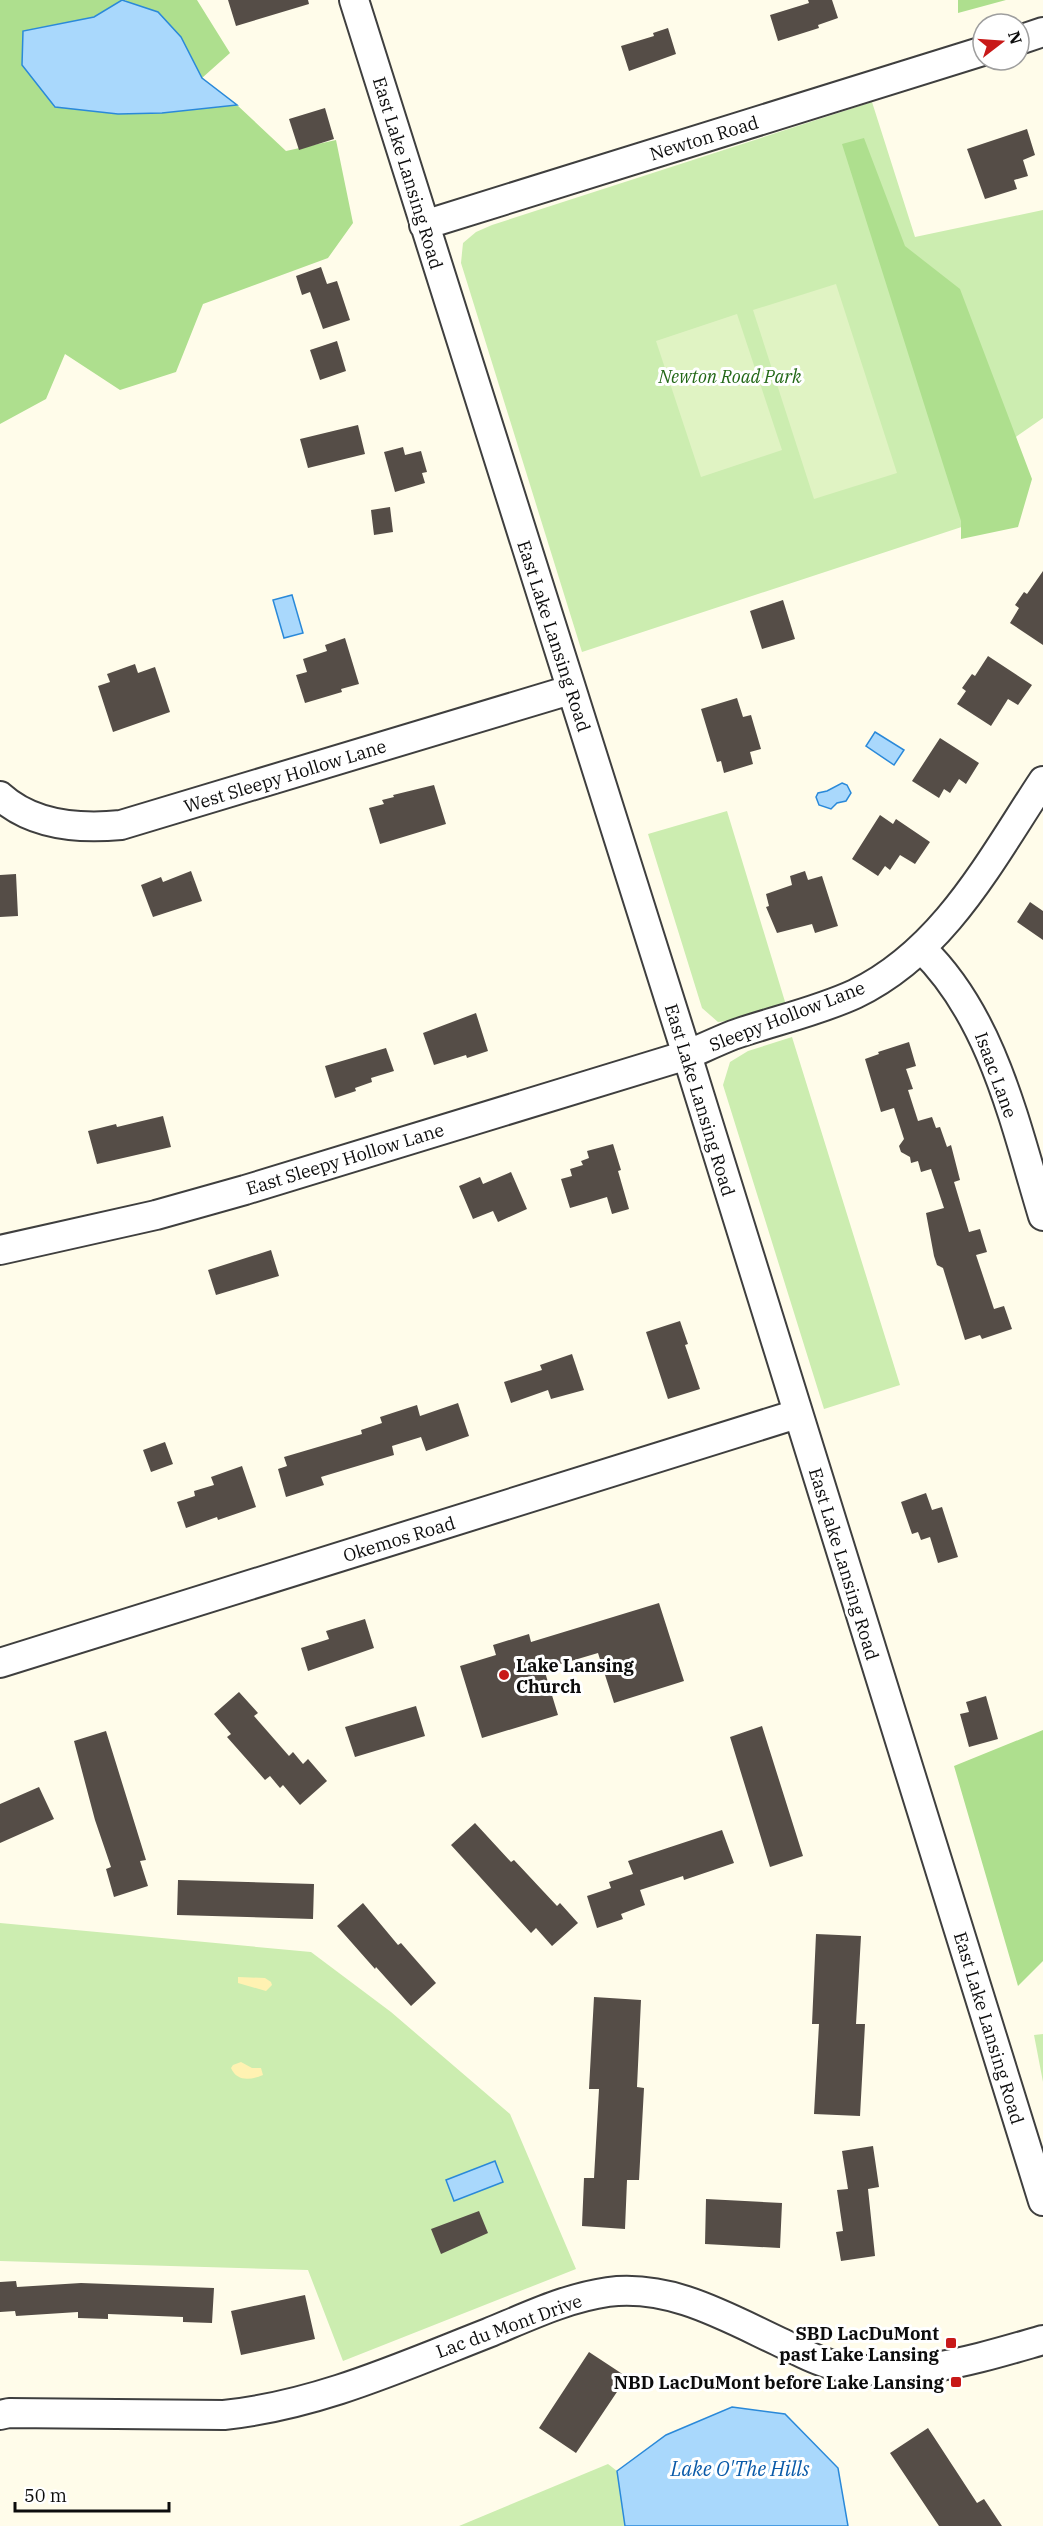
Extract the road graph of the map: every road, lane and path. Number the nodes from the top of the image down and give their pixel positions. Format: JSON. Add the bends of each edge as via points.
{"nodes":[{"id":1,"x":354,"y":0,"type":"edge"},
{"id":2,"x":971,"y":55,"type":"edge"},
{"id":3,"x":424,"y":225,"type":"junction"},
{"id":4,"x":570,"y":690,"type":"junction"},
{"id":5,"x":1043,"y":782,"type":"edge"},
{"id":6,"x":0,"y":796,"type":"edge"},
{"id":7,"x":922,"y":949,"type":"junction"},
{"id":8,"x":687,"y":1055,"type":"junction"},
{"id":9,"x":1036,"y":1167,"type":"edge"},
{"id":10,"x":1043,"y":1216,"type":"edge"},
{"id":11,"x":0,"y":1250,"type":"edge"},
{"id":12,"x":797,"y":1414,"type":"junction"},
{"id":13,"x":0,"y":1663,"type":"edge"},
{"id":14,"x":1043,"y":2201,"type":"edge"},
{"id":15,"x":1043,"y":2340,"type":"edge"},
{"id":16,"x":0,"y":2415,"type":"edge"}],
"edges":[{"from":1,"to":3,"type":"street","name":"East Lake Lansing Road"},
{"from":2,"to":3,"type":"street","name":"Newton Road"},
{"from":3,"to":4,"type":"street","name":"East Lake Lansing Road"},
{"from":4,"to":6,"type":"street","name":"West Sleepy Hollow Lane","via":[[121,825],[62,824],[24,812]]},
{"from":4,"to":8,"type":"street","name":"East Lake Lansing Road"},
{"from":5,"to":7,"type":"street","name":"Sleepy Hollow Lane","via":[[953,914]]},
{"from":7,"to":8,"type":"street","name":"Sleepy Hollow Lane","via":[[894,972],[854,994],[733,1035]]},
{"from":7,"to":9,"type":"street","name":"Isaac Lane","via":[[941,968],[984,1035]]},
{"from":8,"to":11,"type":"street","name":"East Sleepy Hollow Lane","via":[[245,1190],[156,1215]]},
{"from":8,"to":12,"type":"street","name":"East Lake Lansing Road"},
{"from":9,"to":10,"type":"street","name":"Isaac Lane"},
{"from":12,"to":13,"type":"street","name":"Okemos Road"},
{"from":12,"to":14,"type":"street","name":"East Lake Lansing Road"},
{"from":15,"to":16,"type":"street","name":"Lac du Mont Drive","via":[[932,2369],[860,2370],[828,2364],[672,2295],[609,2292],[571,2300],[363,2383],[260,2411],[215,2415]]}]}
